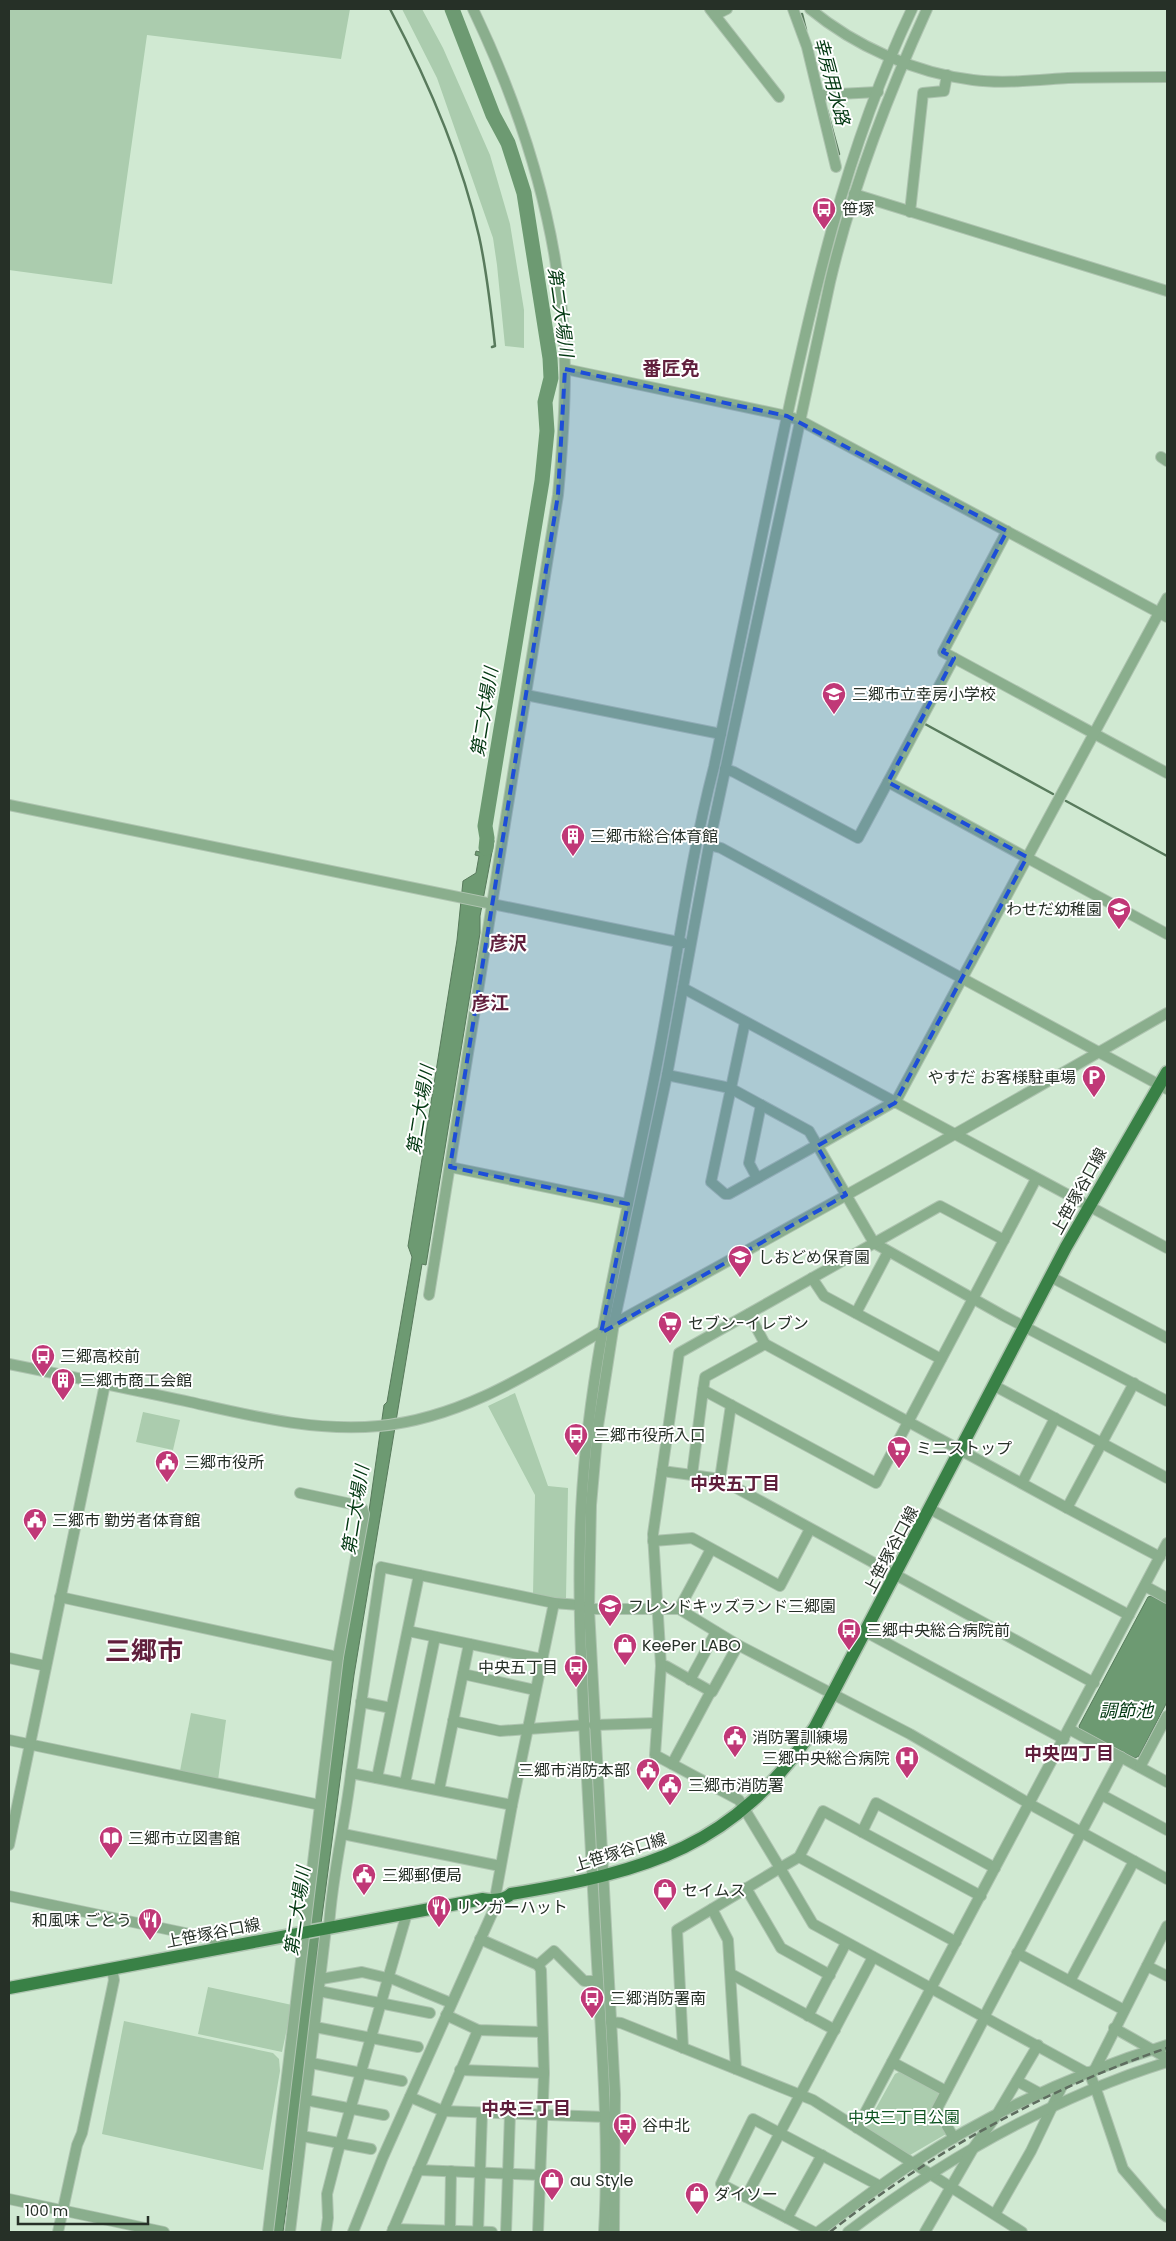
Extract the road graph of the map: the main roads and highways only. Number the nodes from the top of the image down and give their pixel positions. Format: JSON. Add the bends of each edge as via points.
{"nodes":[{"id":1,"x":1167,"y":1072,"type":"edge"},
{"id":2,"x":1163,"y":1087,"type":"edge"},
{"id":3,"x":9,"y":1988,"type":"edge"}],
"edges":[{"from":1,"to":2,"type":"main road","name":"上笹塚谷口線"},
{"from":2,"to":3,"type":"main road","name":"上笹塚谷口線","via":[[1089,1207],[815,1727],[769,1786],[745,1808],[690,1846],[647,1864],[598,1878],[511,1894],[507,1891],[492,1897]]}]}
